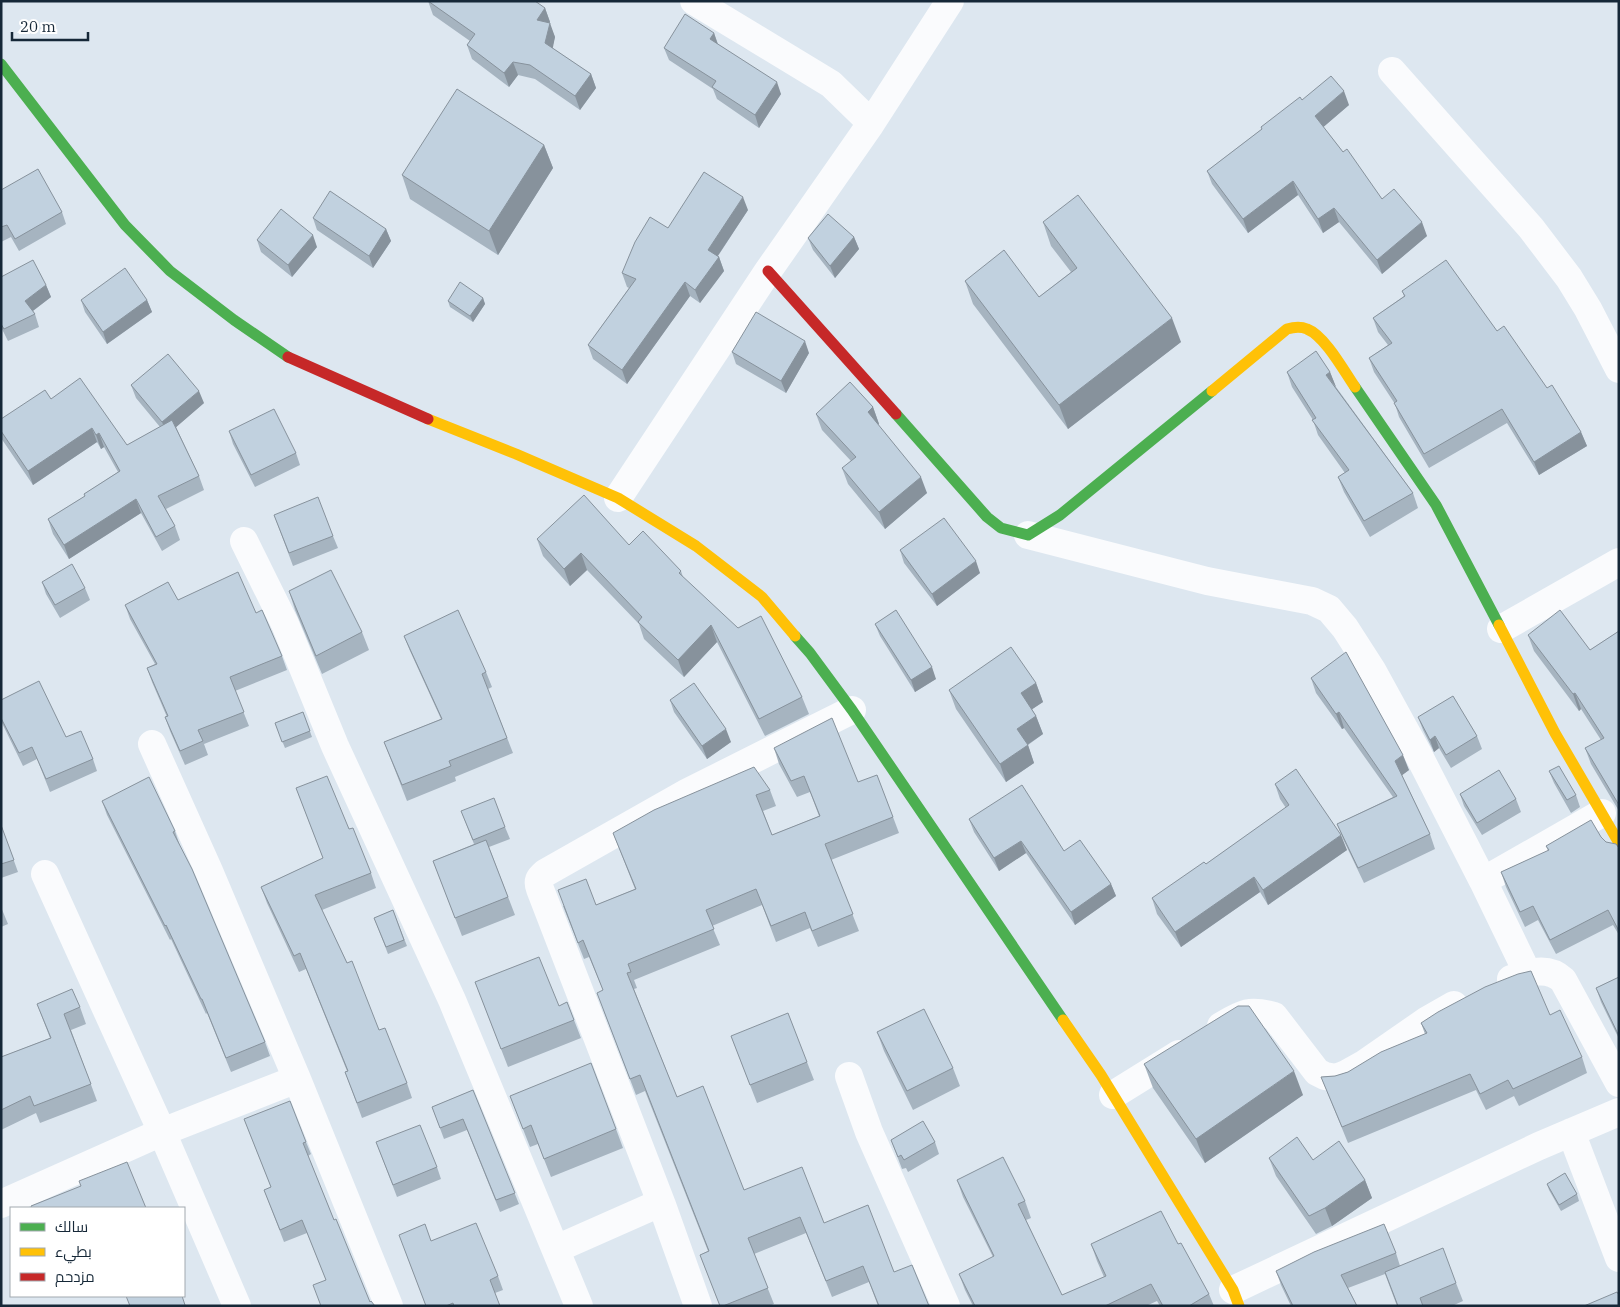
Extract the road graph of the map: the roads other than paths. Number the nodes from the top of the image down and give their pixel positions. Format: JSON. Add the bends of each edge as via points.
{"nodes":[{"id":1,"x":694,"y":1,"type":"edge"},
{"id":2,"x":950,"y":1,"type":"edge"},
{"id":3,"x":1,"y":64,"type":"edge"},
{"id":4,"x":1392,"y":71,"type":"dead end"},
{"id":5,"x":870,"y":124,"type":"junction"},
{"id":6,"x":768,"y":271,"type":"junction"},
{"id":7,"x":1619,"y":369,"type":"edge"},
{"id":8,"x":618,"y":498,"type":"junction"},
{"id":9,"x":1028,"y":535,"type":"junction"},
{"id":10,"x":244,"y":541,"type":"dead end"},
{"id":11,"x":1619,"y":562,"type":"edge"},
{"id":12,"x":1501,"y":629,"type":"junction"},
{"id":13,"x":852,"y":710,"type":"junction"},
{"id":14,"x":152,"y":744,"type":"dead end"},
{"id":15,"x":1602,"y":813,"type":"junction"},
{"id":16,"x":1619,"y":843,"type":"edge"},
{"id":17,"x":45,"y":874,"type":"dead end"},
{"id":18,"x":1483,"y":881,"type":"junction"},
{"id":19,"x":1527,"y":972,"type":"junction"},
{"id":20,"x":849,"y":1076,"type":"dead end"},
{"id":21,"x":297,"y":1079,"type":"junction"},
{"id":22,"x":1619,"y":1083,"type":"edge"},
{"id":23,"x":1114,"y":1095,"type":"junction"},
{"id":24,"x":1619,"y":1112,"type":"edge"},
{"id":25,"x":162,"y":1132,"type":"junction"},
{"id":26,"x":1571,"y":1132,"type":"junction"},
{"id":27,"x":1,"y":1204,"type":"edge"},
{"id":28,"x":662,"y":1205,"type":"junction"},
{"id":29,"x":556,"y":1248,"type":"junction"},
{"id":30,"x":1619,"y":1258,"type":"edge"},
{"id":31,"x":1236,"y":1298,"type":"edge"},
{"id":32,"x":237,"y":1306,"type":"edge"},
{"id":33,"x":389,"y":1306,"type":"edge"},
{"id":34,"x":579,"y":1306,"type":"edge"},
{"id":35,"x":698,"y":1306,"type":"edge"},
{"id":36,"x":946,"y":1306,"type":"edge"}],
"edges":[{"from":1,"to":5,"type":"street","via":[[831,84]]},
{"from":2,"to":5,"type":"street"},
{"from":3,"to":8,"type":"street","via":[[125,225],[170,271],[234,320],[293,360],[406,411]]},
{"from":4,"to":7,"type":"street","via":[[1531,228],[1569,278]]},
{"from":5,"to":6,"type":"street"},
{"from":6,"to":8,"type":"street"},
{"from":6,"to":9,"type":"street","via":[[987,517],[1001,528]]},
{"from":8,"to":13,"type":"street","via":[[696,546],[762,597],[810,653]]},
{"from":9,"to":12,"type":"street","via":[[1060,515],[1287,329],[1297,326],[1315,334],[1331,353],[1436,505]]},
{"from":9,"to":18,"type":"street","via":[[1207,582],[1312,601],[1329,609],[1372,670]]},
{"from":10,"to":29,"type":"street","via":[[285,624],[335,746],[452,1000]]},
{"from":11,"to":12,"type":"street"},
{"from":12,"to":15,"type":"street","via":[[1555,733]]},
{"from":13,"to":23,"type":"street"},
{"from":13,"to":28,"type":"street","via":[[688,792],[540,878],[538,884]]},
{"from":14,"to":21,"type":"street","via":[[210,871]]},
{"from":15,"to":16,"type":"street"},
{"from":15,"to":18,"type":"street"},
{"from":17,"to":25,"type":"street"},
{"from":18,"to":19,"type":"street"},
{"from":19,"to":22,"type":"street","via":[[1546,971],[1563,980]]},
{"from":19,"to":23,"type":"street","via":[[1482,990],[1426,1021],[1364,1064],[1336,1078],[1317,1072],[1274,1016],[1242,1014]]},
{"from":20,"to":36,"type":"street","via":[[869,1132]]},
{"from":21,"to":25,"type":"street"},
{"from":21,"to":33,"type":"street"},
{"from":23,"to":31,"type":"street"},
{"from":24,"to":26,"type":"street"},
{"from":25,"to":27,"type":"street"},
{"from":25,"to":32,"type":"street"},
{"from":26,"to":30,"type":"street"},
{"from":26,"to":31,"type":"street"},
{"from":28,"to":29,"type":"street"},
{"from":28,"to":35,"type":"street"},
{"from":29,"to":34,"type":"street"}]}
